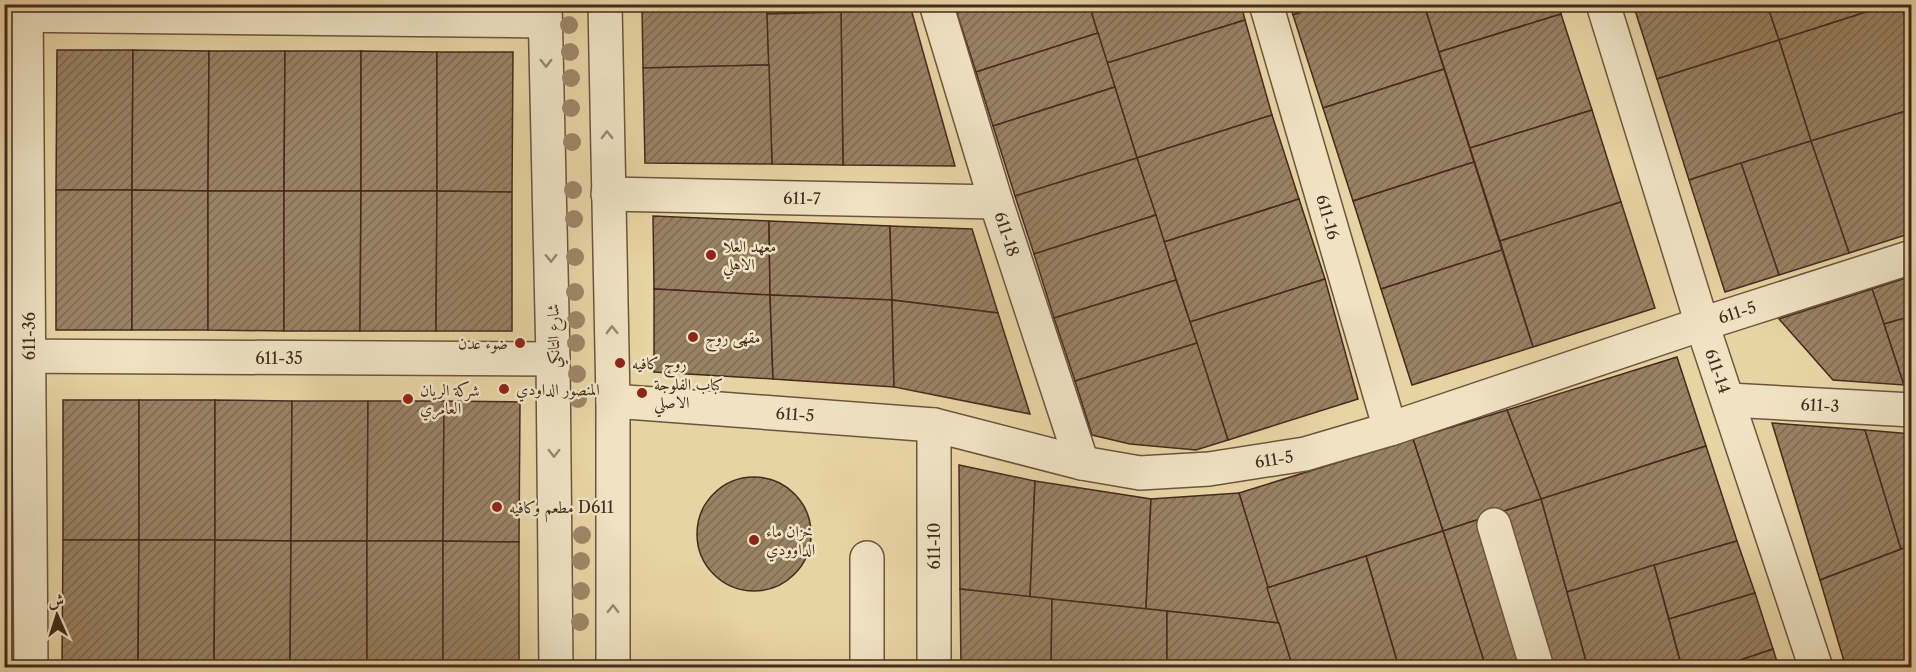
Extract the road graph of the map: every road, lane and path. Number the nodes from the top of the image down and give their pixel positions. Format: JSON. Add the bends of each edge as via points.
{"nodes":[{"id":1,"x":605,"y":4,"type":"edge"},
{"id":2,"x":936,"y":4,"type":"edge"},
{"id":3,"x":1266,"y":4,"type":"edge"},
{"id":4,"x":1603,"y":4,"type":"edge"},
{"id":5,"x":19,"y":12,"type":"edge"},
{"id":6,"x":545,"y":13,"type":"edge"},
{"id":7,"x":608,"y":194,"type":"junction"},
{"id":8,"x":996,"y":202,"type":"junction"},
{"id":9,"x":1911,"y":257,"type":"edge"},
{"id":10,"x":1702,"y":324,"type":"junction"},
{"id":11,"x":17,"y":356,"type":"edge"},
{"id":12,"x":553,"y":359,"type":"junction"},
{"id":13,"x":1729,"y":400,"type":"junction"},
{"id":14,"x":613,"y":401,"type":"junction"},
{"id":15,"x":1911,"y":410,"type":"edge"},
{"id":16,"x":934,"y":425,"type":"junction"},
{"id":17,"x":1390,"y":429,"type":"junction"},
{"id":18,"x":1082,"y":463,"type":"junction"},
{"id":19,"x":1494,"y":525,"type":"dead end"},
{"id":20,"x":867,"y":558,"type":"dead end"},
{"id":21,"x":31,"y":668,"type":"edge"},
{"id":22,"x":556,"y":668,"type":"edge"},
{"id":23,"x":613,"y":668,"type":"edge"},
{"id":24,"x":867,"y":668,"type":"edge"},
{"id":25,"x":934,"y":668,"type":"edge"},
{"id":26,"x":1537,"y":668,"type":"edge"},
{"id":27,"x":1816,"y":668,"type":"edge"}],
"edges":[{"from":7,"to":1,"type":"street","one_way":true},
{"from":2,"to":8,"type":"street","name":"611-18"},
{"from":3,"to":17,"type":"street","name":"611-16"},
{"from":4,"to":10,"type":"street","name":"611-14"},
{"from":5,"to":6,"type":"street"},
{"from":5,"to":11,"type":"street","name":"611-36"},
{"from":6,"to":12,"type":"street","name":"شارع التانكي","one_way":true},
{"from":7,"to":8,"type":"street","name":"611-7"},
{"from":14,"to":7,"type":"street","one_way":true},
{"from":8,"to":18,"type":"street","name":"611-18"},
{"from":9,"to":10,"type":"street","name":"611-5"},
{"from":10,"to":13,"type":"street","name":"611-14"},
{"from":10,"to":17,"type":"street","name":"611-5"},
{"from":11,"to":12,"type":"street","name":"611-35"},
{"from":11,"to":21,"type":"street","name":"611-36"},
{"from":12,"to":22,"type":"street","name":"شارع التانكي","one_way":true},
{"from":13,"to":15,"type":"street","name":"611-3"},
{"from":13,"to":27,"type":"street","name":"611-14"},
{"from":14,"to":16,"type":"street","name":"611-5"},
{"from":23,"to":14,"type":"street","one_way":true},
{"from":16,"to":18,"type":"street","name":"611-5"},
{"from":16,"to":25,"type":"street","name":"611-10"},
{"from":17,"to":18,"type":"street","name":"611-5","via":[[1305,454],[1209,469],[1140,473]]},
{"from":19,"to":26,"type":"street"},
{"from":20,"to":24,"type":"street"}]}
